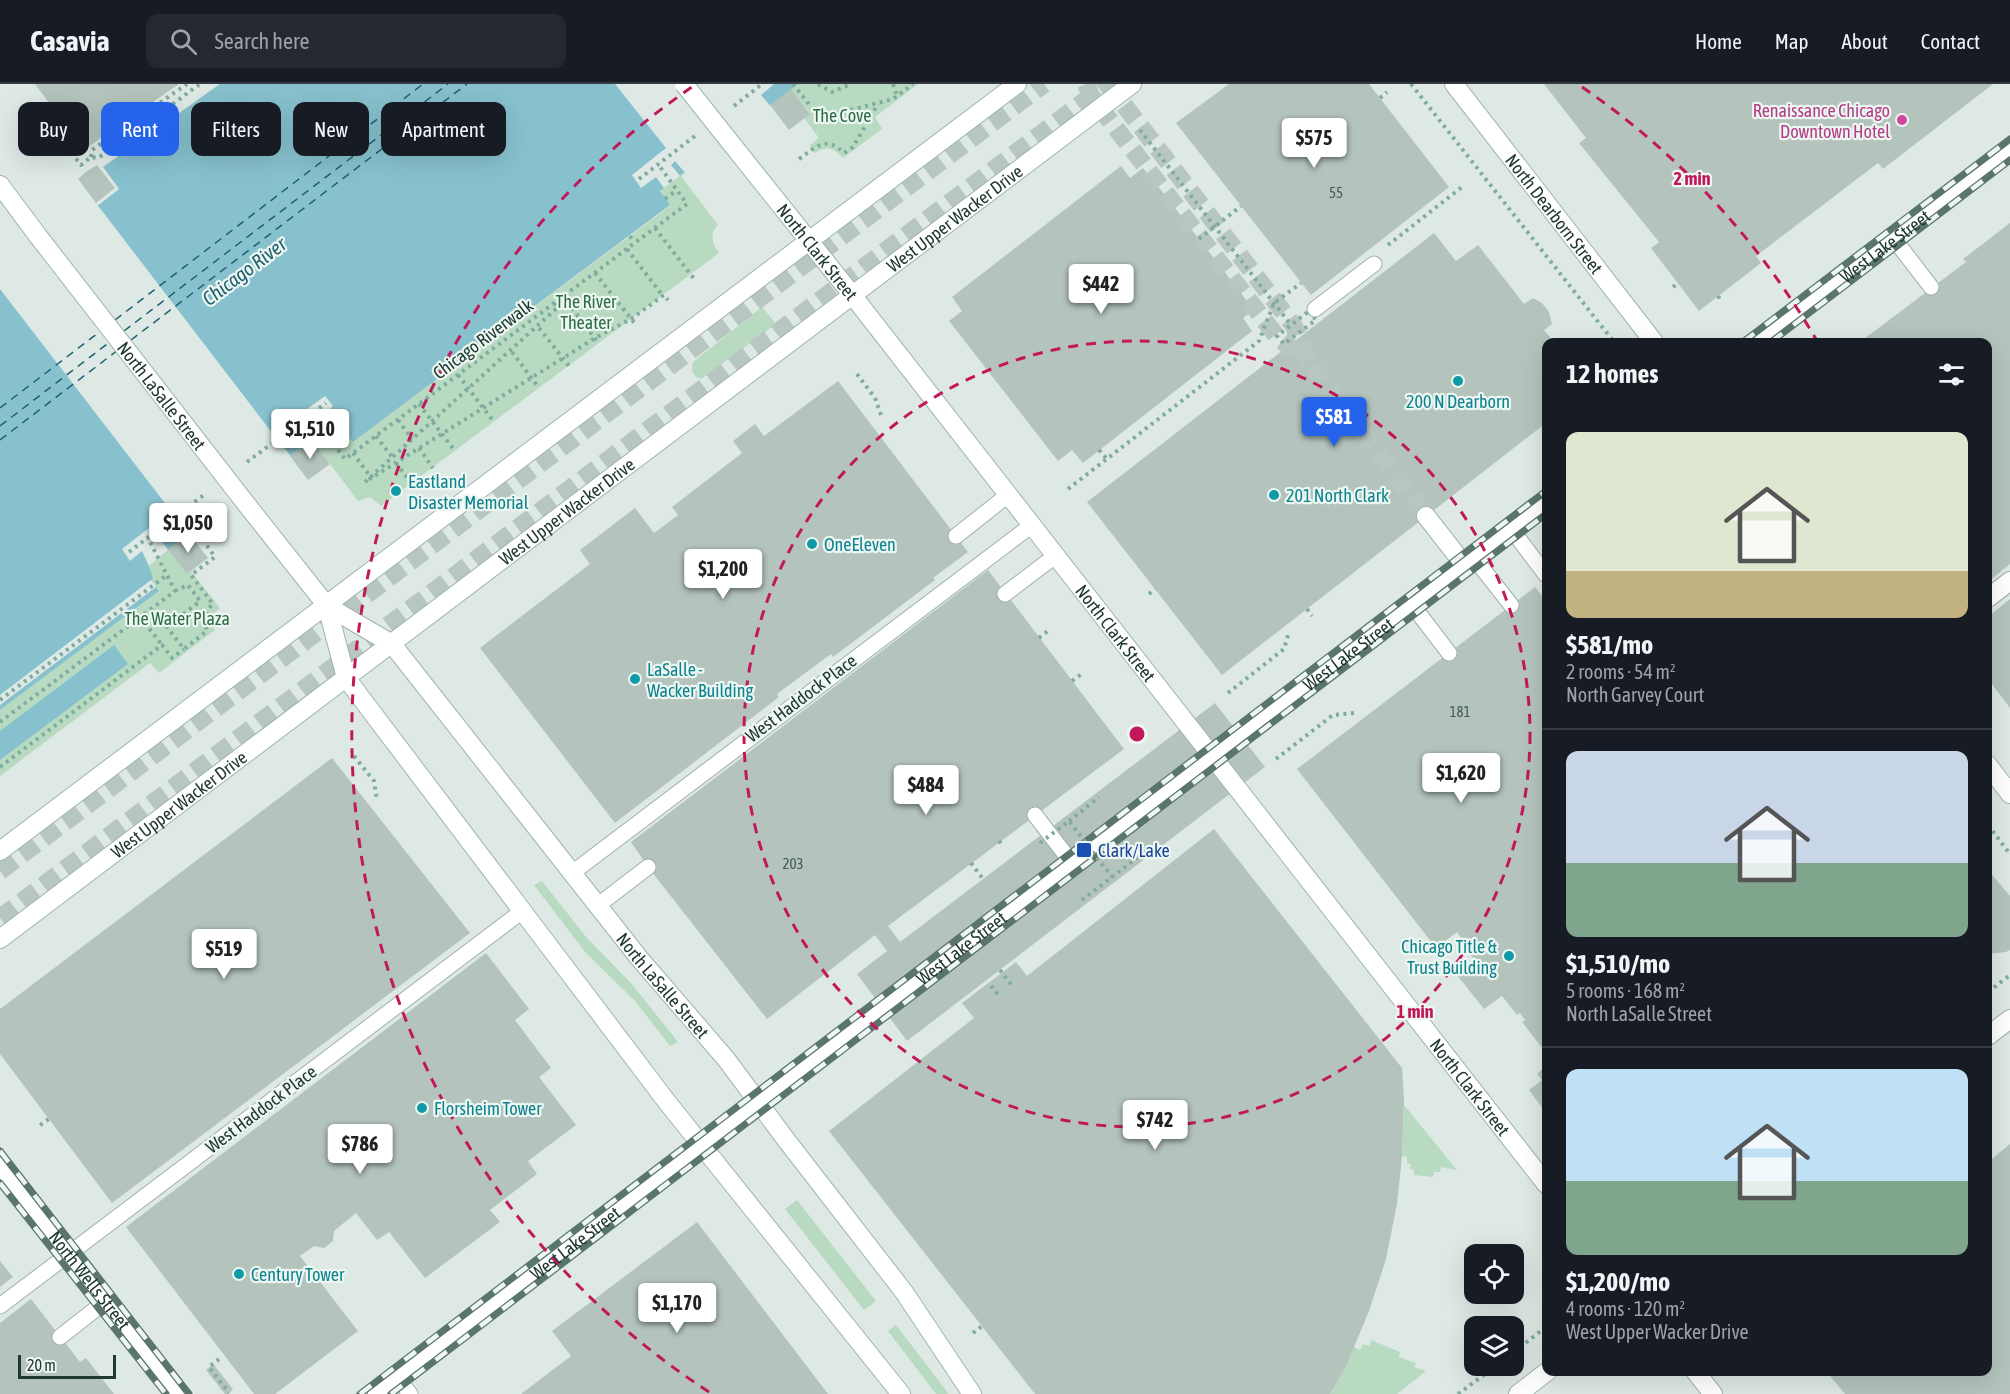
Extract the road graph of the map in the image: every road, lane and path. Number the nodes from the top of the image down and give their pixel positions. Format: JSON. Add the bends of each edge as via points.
{"nodes":[{"id":1,"x":187,"y":84,"type":"edge"},
{"id":2,"x":200,"y":84,"type":"edge"},
{"id":3,"x":684,"y":84,"type":"edge"},
{"id":4,"x":793,"y":84,"type":"edge"},
{"id":5,"x":818,"y":84,"type":"edge"},
{"id":6,"x":850,"y":84,"type":"edge"},
{"id":7,"x":893,"y":84,"type":"edge"},
{"id":8,"x":913,"y":84,"type":"edge"},
{"id":9,"x":1017,"y":84,"type":"edge"},
{"id":10,"x":1132,"y":84,"type":"edge"},
{"id":11,"x":1411,"y":84,"type":"edge"},
{"id":12,"x":1454,"y":84,"type":"edge"},
{"id":13,"x":1387,"y":92,"type":"dead end"},
{"id":14,"x":897,"y":96,"type":"junction"},
{"id":15,"x":1380,"y":98,"type":"dead end"},
{"id":16,"x":879,"y":103,"type":"junction"},
{"id":17,"x":1140,"y":130,"type":"dead end"},
{"id":18,"x":2010,"y":151,"type":"edge"},
{"id":19,"x":74,"y":156,"type":"edge"},
{"id":20,"x":91,"y":157,"type":"junction"},
{"id":21,"x":799,"y":159,"type":"dead end"},
{"id":22,"x":639,"y":179,"type":"dead end"},
{"id":23,"x":0,"y":185,"type":"edge"},
{"id":24,"x":1462,"y":187,"type":"dead end"},
{"id":25,"x":677,"y":190,"type":"junction"},
{"id":26,"x":666,"y":199,"type":"dead end"},
{"id":27,"x":1241,"y":206,"type":"dead end"},
{"id":28,"x":1215,"y":226,"type":"junction"},
{"id":29,"x":654,"y":228,"type":"junction"},
{"id":30,"x":1199,"y":239,"type":"dead end"},
{"id":31,"x":1894,"y":239,"type":"junction"},
{"id":32,"x":1382,"y":240,"type":"dead end"},
{"id":33,"x":808,"y":241,"type":"junction"},
{"id":34,"x":627,"y":249,"type":"junction"},
{"id":35,"x":1374,"y":264,"type":"dead end"},
{"id":36,"x":595,"y":273,"type":"junction"},
{"id":37,"x":695,"y":280,"type":"dead end"},
{"id":38,"x":1301,"y":283,"type":"dead end"},
{"id":39,"x":1678,"y":283,"type":"dead end"},
{"id":40,"x":1673,"y":287,"type":"dead end"},
{"id":41,"x":1931,"y":288,"type":"dead end"},
{"id":42,"x":563,"y":296,"type":"junction"},
{"id":43,"x":663,"y":296,"type":"junction"},
{"id":44,"x":853,"y":296,"type":"junction"},
{"id":45,"x":1718,"y":296,"type":"dead end"},
{"id":46,"x":668,"y":300,"type":"dead end"},
{"id":47,"x":1722,"y":302,"type":"dead end"},
{"id":48,"x":555,"y":303,"type":"junction"},
{"id":49,"x":1274,"y":303,"type":"junction"},
{"id":50,"x":1315,"y":309,"type":"dead end"},
{"id":51,"x":631,"y":319,"type":"junction"},
{"id":52,"x":636,"y":325,"type":"dead end"},
{"id":53,"x":539,"y":328,"type":"dead end"},
{"id":54,"x":1300,"y":336,"type":"dead end"},
{"id":55,"x":595,"y":338,"type":"junction"},
{"id":56,"x":1611,"y":338,"type":"edge"},
{"id":57,"x":1651,"y":338,"type":"edge"},
{"id":58,"x":1763,"y":338,"type":"edge"},
{"id":59,"x":599,"y":344,"type":"dead end"},
{"id":60,"x":512,"y":352,"type":"dead end"},
{"id":61,"x":562,"y":358,"type":"junction"},
{"id":62,"x":569,"y":366,"type":"dead end"},
{"id":63,"x":857,"y":374,"type":"dead end"},
{"id":64,"x":458,"y":375,"type":"junction"},
{"id":65,"x":531,"y":377,"type":"junction"},
{"id":66,"x":468,"y":388,"type":"junction"},
{"id":67,"x":539,"y":388,"type":"dead end"},
{"id":68,"x":326,"y":403,"type":"dead end"},
{"id":69,"x":419,"y":404,"type":"junction"},
{"id":70,"x":483,"y":408,"type":"junction"},
{"id":71,"x":881,"y":415,"type":"dead end"},
{"id":72,"x":398,"y":420,"type":"junction"},
{"id":73,"x":432,"y":420,"type":"junction"},
{"id":74,"x":494,"y":422,"type":"dead end"},
{"id":75,"x":442,"y":433,"type":"junction"},
{"id":76,"x":376,"y":436,"type":"junction"},
{"id":77,"x":412,"y":439,"type":"junction"},
{"id":78,"x":418,"y":448,"type":"junction"},
{"id":79,"x":1099,"y":450,"type":"dead end"},
{"id":80,"x":455,"y":451,"type":"dead end"},
{"id":81,"x":353,"y":453,"type":"junction"},
{"id":82,"x":392,"y":457,"type":"junction"},
{"id":83,"x":1108,"y":460,"type":"junction"},
{"id":84,"x":396,"y":463,"type":"junction"},
{"id":85,"x":433,"y":468,"type":"dead end"},
{"id":86,"x":370,"y":476,"type":"junction"},
{"id":87,"x":411,"y":483,"type":"dead end"},
{"id":88,"x":1068,"y":489,"type":"dead end"},
{"id":89,"x":1008,"y":495,"type":"junction"},
{"id":90,"x":1542,"y":507,"type":"edge"},
{"id":91,"x":1426,"y":516,"type":"tunnel mouth"},
{"id":92,"x":1032,"y":525,"type":"junction"},
{"id":93,"x":1512,"y":530,"type":"junction"},
{"id":94,"x":956,"y":536,"type":"dead end"},
{"id":95,"x":203,"y":540,"type":"dead end"},
{"id":96,"x":129,"y":552,"type":"dead end"},
{"id":97,"x":1055,"y":556,"type":"junction"},
{"id":98,"x":1471,"y":563,"type":"junction"},
{"id":99,"x":1542,"y":570,"type":"edge"},
{"id":100,"x":166,"y":575,"type":"junction"},
{"id":101,"x":2010,"y":581,"type":"edge"},
{"id":102,"x":1155,"y":589,"type":"dead end"},
{"id":103,"x":175,"y":591,"type":"junction"},
{"id":104,"x":1005,"y":594,"type":"dead end"},
{"id":105,"x":1149,"y":594,"type":"dead end"},
{"id":106,"x":1992,"y":595,"type":"edge"},
{"id":107,"x":1511,"y":605,"type":"dead end"},
{"id":108,"x":327,"y":606,"type":"junction"},
{"id":109,"x":1413,"y":606,"type":"junction"},
{"id":110,"x":1307,"y":609,"type":"dead end"},
{"id":111,"x":1312,"y":616,"type":"dead end"},
{"id":112,"x":140,"y":617,"type":"junction"},
{"id":113,"x":1049,"y":630,"type":"dead end"},
{"id":114,"x":1288,"y":635,"type":"dead end"},
{"id":115,"x":1039,"y":638,"type":"dead end"},
{"id":116,"x":392,"y":644,"type":"junction"},
{"id":117,"x":162,"y":645,"type":"junction"},
{"id":118,"x":184,"y":649,"type":"junction"},
{"id":119,"x":1449,"y":653,"type":"dead end"},
{"id":120,"x":1083,"y":673,"type":"dead end"},
{"id":121,"x":346,"y":678,"type":"junction"},
{"id":122,"x":1072,"y":681,"type":"dead end"},
{"id":123,"x":1228,"y":693,"type":"dead end"},
{"id":124,"x":0,"y":700,"type":"edge"},
{"id":125,"x":1354,"y":713,"type":"dead end"},
{"id":126,"x":0,"y":722,"type":"edge"},
{"id":127,"x":354,"y":756,"type":"dead end"},
{"id":128,"x":1212,"y":757,"type":"junction"},
{"id":129,"x":1276,"y":759,"type":"dead end"},
{"id":130,"x":0,"y":767,"type":"edge"},
{"id":131,"x":1992,"y":770,"type":"edge"},
{"id":132,"x":2010,"y":794,"type":"edge"},
{"id":133,"x":1099,"y":797,"type":"dead end"},
{"id":134,"x":377,"y":801,"type":"dead end"},
{"id":135,"x":1035,"y":815,"type":"dead end"},
{"id":136,"x":1069,"y":821,"type":"junction"},
{"id":137,"x":1992,"y":830,"type":"edge"},
{"id":138,"x":999,"y":841,"type":"dead end"},
{"id":139,"x":1040,"y":843,"type":"dead end"},
{"id":140,"x":1003,"y":846,"type":"dead end"},
{"id":141,"x":0,"y":851,"type":"edge"},
{"id":142,"x":1142,"y":854,"type":"dead end"},
{"id":143,"x":2010,"y":854,"type":"edge"},
{"id":144,"x":971,"y":863,"type":"dead end"},
{"id":145,"x":1072,"y":863,"type":"junction"},
{"id":146,"x":648,"y":867,"type":"dead end"},
{"id":147,"x":572,"y":873,"type":"junction"},
{"id":148,"x":1112,"y":878,"type":"junction"},
{"id":149,"x":983,"y":879,"type":"dead end"},
{"id":150,"x":1082,"y":900,"type":"dead end"},
{"id":151,"x":597,"y":906,"type":"junction"},
{"id":152,"x":521,"y":912,"type":"junction"},
{"id":153,"x":0,"y":939,"type":"edge"},
{"id":154,"x":1000,"y":970,"type":"dead end"},
{"id":155,"x":2010,"y":975,"type":"edge"},
{"id":156,"x":991,"y":986,"type":"dead end"},
{"id":157,"x":1012,"y":987,"type":"dead end"},
{"id":158,"x":1992,"y":989,"type":"edge"},
{"id":159,"x":1000,"y":997,"type":"dead end"},
{"id":160,"x":2010,"y":1019,"type":"edge"},
{"id":161,"x":1992,"y":1033,"type":"edge"},
{"id":162,"x":758,"y":1103,"type":"junction"},
{"id":163,"x":49,"y":1119,"type":"dead end"},
{"id":164,"x":40,"y":1125,"type":"dead end"},
{"id":165,"x":702,"y":1146,"type":"junction"},
{"id":166,"x":0,"y":1165,"type":"edge"},
{"id":167,"x":1542,"y":1180,"type":"edge"},
{"id":168,"x":69,"y":1253,"type":"junction"},
{"id":169,"x":106,"y":1301,"type":"junction"},
{"id":170,"x":0,"y":1306,"type":"edge"},
{"id":171,"x":982,"y":1326,"type":"dead end"},
{"id":172,"x":1542,"y":1330,"type":"edge"},
{"id":173,"x":973,"y":1333,"type":"dead end"},
{"id":174,"x":60,"y":1337,"type":"dead end"},
{"id":175,"x":1524,"y":1344,"type":"edge"},
{"id":176,"x":219,"y":1359,"type":"dead end"},
{"id":177,"x":1482,"y":1376,"type":"edge"},
{"id":178,"x":1542,"y":1376,"type":"edge"},
{"id":179,"x":1699,"y":1376,"type":"edge"},
{"id":180,"x":398,"y":1378,"type":"junction"},
{"id":181,"x":229,"y":1393,"type":"edge"},
{"id":182,"x":179,"y":1394,"type":"edge"},
{"id":183,"x":377,"y":1394,"type":"edge"},
{"id":184,"x":410,"y":1394,"type":"edge"},
{"id":185,"x":901,"y":1394,"type":"edge"},
{"id":186,"x":972,"y":1394,"type":"edge"},
{"id":187,"x":1458,"y":1394,"type":"edge"},
{"id":188,"x":1518,"y":1394,"type":"edge"},
{"id":189,"x":1713,"y":1394,"type":"edge"}],
"edges":[{"from":1,"to":20,"type":"path","via":[[92,150]]},
{"from":2,"to":20,"type":"path","via":[[97,158]]},
{"from":3,"to":33,"type":"main road","name":"North Clark Street","bridge":true},
{"from":4,"to":16,"type":"path","via":[[820,118]]},
{"from":5,"to":6,"type":"path","via":[[832,92]]},
{"from":7,"to":14,"type":"path"},
{"from":8,"to":14,"type":"path"},
{"from":9,"to":33,"type":"main road"},
{"from":10,"to":44,"type":"main road","name":"West Upper Wacker Drive"},
{"from":11,"to":56,"type":"path"},
{"from":12,"to":57,"type":"main road","name":"North Dearborn Street"},
{"from":13,"to":15,"type":"path"},
{"from":14,"to":16,"type":"path"},
{"from":16,"to":21,"type":"path","via":[[853,147],[844,153],[830,143],[820,144]]},
{"from":17,"to":28,"type":"path"},
{"from":18,"to":31,"type":"main road","name":"West Lake Street"},
{"from":19,"to":20,"type":"path","via":[[81,165]]},
{"from":22,"to":25,"type":"path","via":[[657,164]]},
{"from":23,"to":108,"type":"main road","name":"North LaSalle Street","bridge":true},
{"from":24,"to":32,"type":"path","via":[[1386,246]]},
{"from":25,"to":26,"type":"path"},
{"from":25,"to":29,"type":"path","name":"Chicago Riverwalk","via":[[687,204]]},
{"from":27,"to":28,"type":"path"},
{"from":28,"to":30,"type":"path"},
{"from":28,"to":49,"type":"path"},
{"from":29,"to":34,"type":"path","name":"Chicago Riverwalk"},
{"from":29,"to":37,"type":"path"},
{"from":31,"to":41,"type":"lane"},
{"from":31,"to":58,"type":"main road","name":"West Lake Street"},
{"from":33,"to":44,"type":"main road","name":"North Clark Street"},
{"from":33,"to":108,"type":"main road"},
{"from":34,"to":36,"type":"path","name":"Chicago Riverwalk"},
{"from":34,"to":43,"type":"path"},
{"from":35,"to":50,"type":"lane"},
{"from":36,"to":42,"type":"path","name":"Chicago Riverwalk"},
{"from":36,"to":51,"type":"path"},
{"from":38,"to":49,"type":"path"},
{"from":39,"to":40,"type":"path"},
{"from":42,"to":48,"type":"path","name":"Chicago Riverwalk"},
{"from":42,"to":55,"type":"path"},
{"from":43,"to":46,"type":"path"},
{"from":43,"to":51,"type":"path"},
{"from":44,"to":89,"type":"main road","name":"North Clark Street"},
{"from":44,"to":116,"type":"main road","name":"West Upper Wacker Drive"},
{"from":45,"to":47,"type":"path"},
{"from":48,"to":64,"type":"path","name":"Chicago Riverwalk"},
{"from":48,"to":66,"type":"path","via":[[558,307]]},
{"from":49,"to":54,"type":"path","via":[[1291,325],[1277,336],[1284,344],[1298,333]]},
{"from":49,"to":83,"type":"path","via":[[1259,341]]},
{"from":51,"to":52,"type":"path"},
{"from":51,"to":55,"type":"path"},
{"from":53,"to":61,"type":"path"},
{"from":55,"to":59,"type":"path"},
{"from":55,"to":61,"type":"path"},
{"from":60,"to":65,"type":"path"},
{"from":61,"to":62,"type":"path"},
{"from":61,"to":65,"type":"path"},
{"from":63,"to":71,"type":"path","via":[[875,398]]},
{"from":64,"to":66,"type":"path"},
{"from":64,"to":69,"type":"path","name":"Chicago Riverwalk"},
{"from":65,"to":67,"type":"path"},
{"from":65,"to":70,"type":"path"},
{"from":66,"to":70,"type":"path"},
{"from":66,"to":73,"type":"path"},
{"from":68,"to":81,"type":"path","via":[[311,414],[345,459]]},
{"from":69,"to":72,"type":"path","name":"Chicago Riverwalk"},
{"from":69,"to":73,"type":"path"},
{"from":70,"to":74,"type":"path"},
{"from":70,"to":75,"type":"path"},
{"from":72,"to":76,"type":"path","name":"Chicago Riverwalk"},
{"from":72,"to":77,"type":"path"},
{"from":73,"to":75,"type":"path"},
{"from":73,"to":77,"type":"path"},
{"from":75,"to":78,"type":"path"},
{"from":75,"to":80,"type":"path"},
{"from":76,"to":81,"type":"path","name":"Chicago Riverwalk"},
{"from":76,"to":82,"type":"path"},
{"from":77,"to":82,"type":"path"},
{"from":78,"to":84,"type":"path"},
{"from":78,"to":85,"type":"path"},
{"from":79,"to":83,"type":"path"},
{"from":81,"to":86,"type":"path"},
{"from":82,"to":86,"type":"path"},
{"from":83,"to":88,"type":"path"},
{"from":84,"to":86,"type":"path","via":[[365,482]]},
{"from":84,"to":87,"type":"path"},
{"from":89,"to":92,"type":"main road","name":"North Clark Street"},
{"from":89,"to":94,"type":"lane"},
{"from":90,"to":93,"type":"main road","name":"West Lake Street"},
{"from":91,"to":98,"type":"main road"},
{"from":92,"to":97,"type":"main road","name":"North Clark Street"},
{"from":92,"to":147,"type":"lane","name":"West Haddock Place","via":[[746,732]]},
{"from":93,"to":98,"type":"main road","name":"West Lake Street"},
{"from":93,"to":99,"type":"lane"},
{"from":95,"to":118,"type":"path","via":[[215,557],[191,575],[213,604],[208,608],[207,631]]},
{"from":96,"to":100,"type":"path","via":[[148,538]]},
{"from":97,"to":104,"type":"lane"},
{"from":97,"to":128,"type":"main road","name":"North Clark Street"},
{"from":98,"to":107,"type":"lane"},
{"from":98,"to":109,"type":"main road","name":"West Lake Street"},
{"from":100,"to":103,"type":"path"},
{"from":100,"to":124,"type":"path"},
{"from":101,"to":106,"type":"main road"},
{"from":102,"to":105,"type":"path"},
{"from":103,"to":112,"type":"path"},
{"from":103,"to":118,"type":"path","via":[[188,585],[200,601],[167,627]]},
{"from":108,"to":116,"type":"main road","name":"North LaSalle Street"},
{"from":108,"to":121,"type":"main road","name":"North LaSalle Street"},
{"from":108,"to":141,"type":"main road"},
{"from":109,"to":119,"type":"lane"},
{"from":109,"to":128,"type":"main road","name":"West Lake Street"},
{"from":110,"to":111,"type":"path"},
{"from":112,"to":117,"type":"path"},
{"from":112,"to":126,"type":"path"},
{"from":113,"to":115,"type":"path"},
{"from":114,"to":123,"type":"path","via":[[1284,649]]},
{"from":116,"to":121,"type":"main road","name":"West Upper Wacker Drive"},
{"from":116,"to":147,"type":"main road","name":"North LaSalle Street"},
{"from":117,"to":118,"type":"path","via":[[172,658]]},
{"from":117,"to":130,"type":"path"},
{"from":120,"to":122,"type":"path"},
{"from":121,"to":152,"type":"main road","name":"North LaSalle Street"},
{"from":121,"to":153,"type":"main road","name":"West Upper Wacker Drive"},
{"from":125,"to":129,"type":"path","via":[[1333,715]]},
{"from":127,"to":134,"type":"path","via":[[374,781]]},
{"from":128,"to":145,"type":"main road","name":"West Lake Street"},
{"from":128,"to":167,"type":"main road","name":"North Clark Street"},
{"from":131,"to":132,"type":"main road"},
{"from":133,"to":136,"type":"path"},
{"from":135,"to":145,"type":"lane"},
{"from":136,"to":139,"type":"path","bridge":true},
{"from":136,"to":148,"type":"path","bridge":true},
{"from":137,"to":143,"type":"path"},
{"from":138,"to":140,"type":"path"},
{"from":142,"to":148,"type":"path"},
{"from":144,"to":149,"type":"path"},
{"from":145,"to":162,"type":"main road","name":"West Lake Street"},
{"from":146,"to":151,"type":"lane"},
{"from":147,"to":151,"type":"main road","name":"North LaSalle Street"},
{"from":148,"to":150,"type":"path"},
{"from":151,"to":162,"type":"main road","name":"North LaSalle Street","via":[[726,1059]]},
{"from":152,"to":165,"type":"main road","name":"North LaSalle Street"},
{"from":152,"to":168,"type":"lane","name":"West Haddock Place"},
{"from":154,"to":157,"type":"path"},
{"from":155,"to":158,"type":"path"},
{"from":156,"to":159,"type":"path"},
{"from":160,"to":161,"type":"main road"},
{"from":162,"to":165,"type":"main road","name":"West Lake Street"},
{"from":162,"to":186,"type":"main road","name":"North LaSalle Street","via":[[904,1292]]},
{"from":163,"to":164,"type":"path"},
{"from":165,"to":180,"type":"main road","name":"West Lake Street"},
{"from":165,"to":185,"type":"main road","name":"North LaSalle Street"},
{"from":166,"to":168,"type":"main road","name":"North Wells Street"},
{"from":168,"to":169,"type":"main road","name":"North Wells Street"},
{"from":168,"to":170,"type":"lane","name":"West Haddock Place"},
{"from":169,"to":174,"type":"lane"},
{"from":169,"to":182,"type":"main road","name":"North Wells Street"},
{"from":171,"to":173,"type":"path"},
{"from":172,"to":175,"type":"path"},
{"from":176,"to":181,"type":"path","via":[[209,1367]]},
{"from":177,"to":187,"type":"path"},
{"from":178,"to":188,"type":"main road"},
{"from":179,"to":189,"type":"main road"},
{"from":180,"to":183,"type":"main road","name":"West Lake Street"},
{"from":180,"to":184,"type":"lane"}]}
